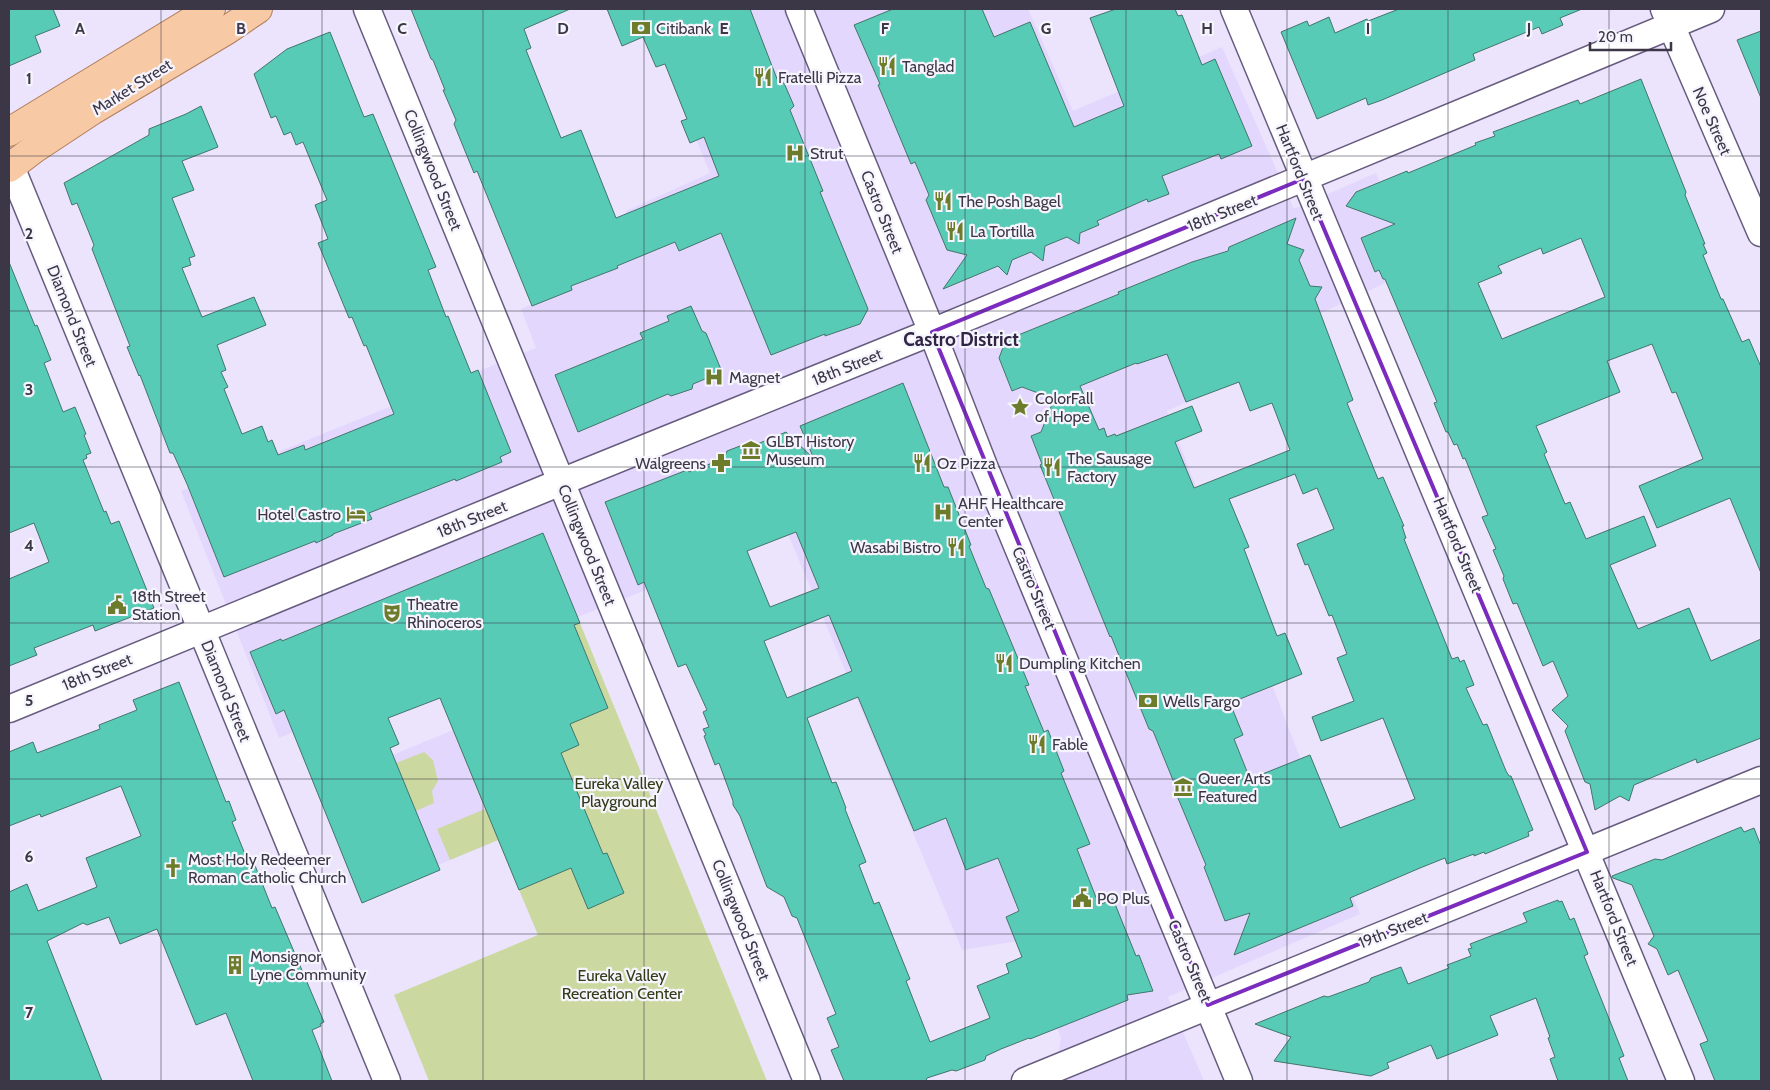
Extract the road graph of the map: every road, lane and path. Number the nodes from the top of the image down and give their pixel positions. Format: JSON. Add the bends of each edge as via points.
{"nodes":[{"id":1,"x":211,"y":9,"type":"edge"},
{"id":2,"x":258,"y":9,"type":"edge"},
{"id":3,"x":367,"y":9,"type":"edge"},
{"id":4,"x":799,"y":9,"type":"edge"},
{"id":5,"x":1234,"y":9,"type":"edge"},
{"id":6,"x":1711,"y":9,"type":"edge"},
{"id":7,"x":1667,"y":17,"type":"edge"},
{"id":8,"x":9,"y":132,"type":"edge"},
{"id":9,"x":9,"y":166,"type":"edge"},
{"id":10,"x":1303,"y":179,"type":"junction"},
{"id":11,"x":1761,"y":233,"type":"edge"},
{"id":12,"x":932,"y":332,"type":"junction"},
{"id":13,"x":561,"y":482,"type":"junction"},
{"id":14,"x":201,"y":629,"type":"junction"},
{"id":15,"x":9,"y":708,"type":"edge"},
{"id":16,"x":1761,"y":780,"type":"edge"},
{"id":17,"x":1587,"y":852,"type":"junction"},
{"id":18,"x":1208,"y":1005,"type":"junction"},
{"id":19,"x":387,"y":1081,"type":"edge"},
{"id":20,"x":807,"y":1081,"type":"edge"},
{"id":21,"x":1025,"y":1081,"type":"edge"},
{"id":22,"x":1240,"y":1081,"type":"edge"},
{"id":23,"x":1681,"y":1081,"type":"edge"}],
"edges":[{"from":1,"to":8,"type":"main road","name":"Market Street"},
{"from":2,"to":9,"type":"main road","name":"Market Street"},
{"from":3,"to":13,"type":"street","name":"Collingwood Street"},
{"from":4,"to":12,"type":"street","name":"Castro Street"},
{"from":5,"to":10,"type":"street","name":"Hartford Street"},
{"from":6,"to":7,"type":"street","name":"18th Street"},
{"from":7,"to":10,"type":"street","name":"18th Street"},
{"from":7,"to":11,"type":"street","name":"Noe Street"},
{"from":9,"to":14,"type":"street","name":"Diamond Street"},
{"from":10,"to":12,"type":"street","name":"18th Street"},
{"from":10,"to":17,"type":"street","name":"Hartford Street"},
{"from":12,"to":13,"type":"street","name":"18th Street"},
{"from":12,"to":18,"type":"street","name":"Castro Street","via":[[984,466]]},
{"from":13,"to":14,"type":"street","name":"18th Street"},
{"from":13,"to":20,"type":"street","name":"Collingwood Street"},
{"from":14,"to":15,"type":"street","name":"18th Street"},
{"from":14,"to":19,"type":"street","name":"Diamond Street"},
{"from":16,"to":17,"type":"street","name":"19th Street"},
{"from":17,"to":18,"type":"street","name":"19th Street"},
{"from":17,"to":23,"type":"street","name":"Hartford Street"},
{"from":18,"to":21,"type":"street","name":"19th Street"},
{"from":18,"to":22,"type":"street","name":"Castro Street"}]}
